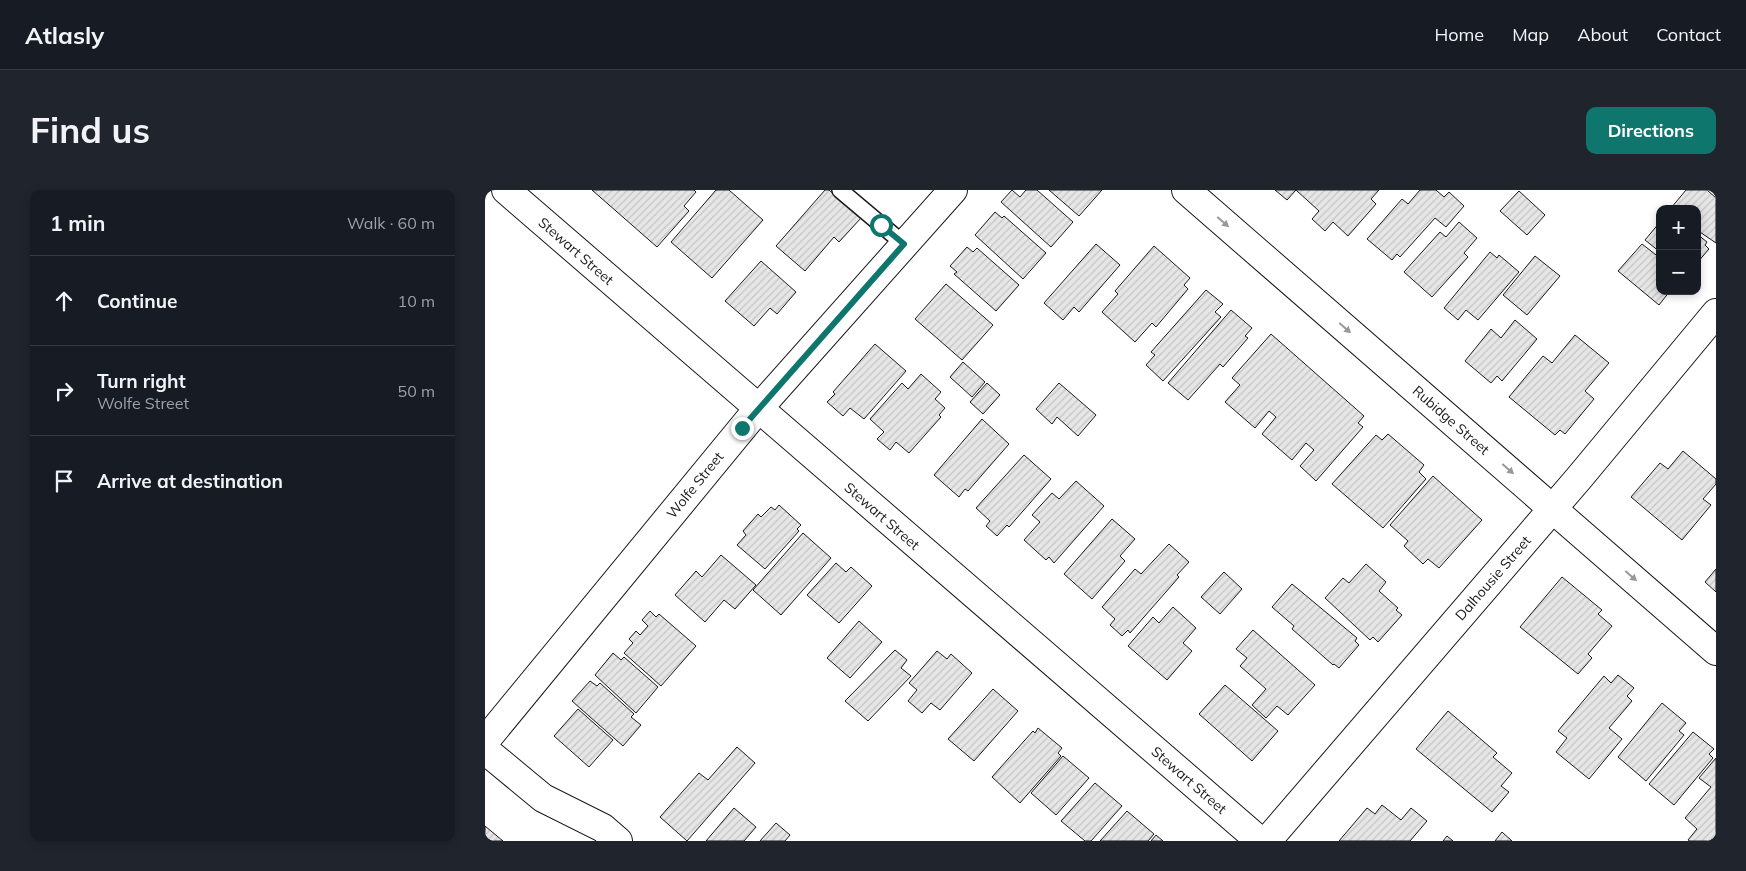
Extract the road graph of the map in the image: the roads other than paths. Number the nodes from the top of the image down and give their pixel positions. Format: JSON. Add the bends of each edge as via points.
{"nodes":[{"id":1,"x":505,"y":190,"type":"edge"},
{"id":2,"x":840,"y":190,"type":"edge"},
{"id":3,"x":953,"y":190,"type":"edge"},
{"id":4,"x":1186,"y":190,"type":"edge"},
{"id":5,"x":904,"y":244,"type":"junction"},
{"id":6,"x":1716,"y":313,"type":"edge"},
{"id":7,"x":758,"y":409,"type":"junction"},
{"id":8,"x":1553,"y":508,"type":"junction"},
{"id":9,"x":1716,"y":651,"type":"edge"},
{"id":10,"x":485,"y":740,"type":"edge"},
{"id":11,"x":485,"y":750,"type":"edge"},
{"id":12,"x":618,"y":841,"type":"edge"},
{"id":13,"x":1260,"y":841,"type":"edge"},
{"id":14,"x":1267,"y":841,"type":"edge"}],
"edges":[{"from":1,"to":7,"type":"street","name":"Stewart Street"},
{"from":2,"to":5,"type":"lane"},
{"from":3,"to":5,"type":"street","name":"Wolfe Street"},
{"from":4,"to":8,"type":"street","name":"Rubidge Street","one_way":true},
{"from":5,"to":7,"type":"street","name":"Wolfe Street"},
{"from":6,"to":8,"type":"street","name":"Dalhousie Street"},
{"from":7,"to":10,"type":"street","name":"Wolfe Street"},
{"from":7,"to":13,"type":"street","name":"Stewart Street"},
{"from":8,"to":9,"type":"street","name":"Rubidge Street","one_way":true},
{"from":8,"to":14,"type":"street","name":"Dalhousie Street"},
{"from":11,"to":12,"type":"street","via":[[543,798],[603,828]]}]}
